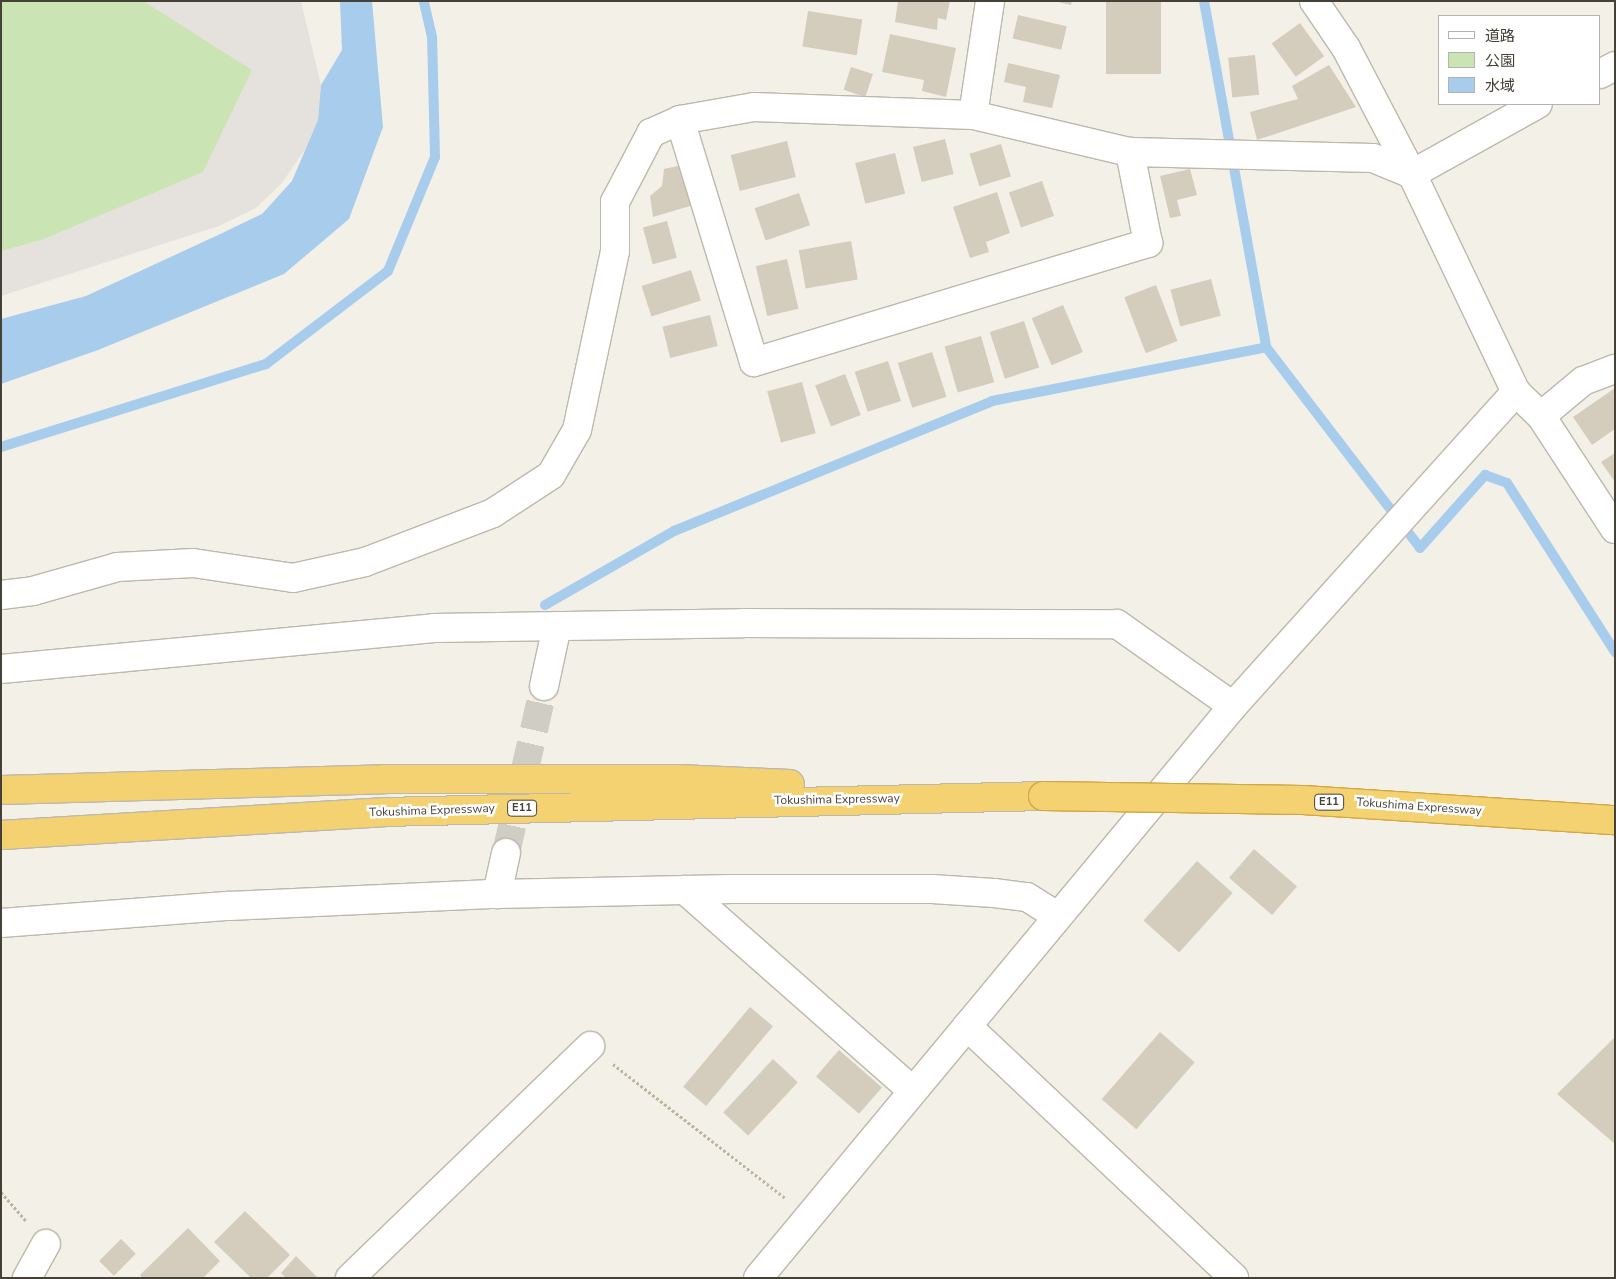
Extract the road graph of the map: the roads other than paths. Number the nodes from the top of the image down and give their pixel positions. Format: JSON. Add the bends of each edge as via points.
{"nodes":[{"id":1,"x":990,"y":1,"type":"edge"},
{"id":2,"x":1314,"y":1,"type":"edge"},
{"id":3,"x":1615,"y":66,"type":"edge"},
{"id":4,"x":1601,"y":73,"type":"edge"},
{"id":5,"x":1536,"y":105,"type":"edge"},
{"id":6,"x":973,"y":115,"type":"junction"},
{"id":7,"x":680,"y":120,"type":"junction"},
{"id":8,"x":1130,"y":152,"type":"junction"},
{"id":9,"x":1412,"y":174,"type":"junction"},
{"id":10,"x":1615,"y":369,"type":"edge"},
{"id":11,"x":1516,"y":392,"type":"junction"},
{"id":12,"x":1541,"y":416,"type":"junction"},
{"id":13,"x":1615,"y":529,"type":"edge"},
{"id":14,"x":1,"y":595,"type":"edge"},
{"id":15,"x":557,"y":626,"type":"junction"},
{"id":16,"x":1,"y":669,"type":"edge"},
{"id":17,"x":544,"y":686,"type":"tunnel mouth"},
{"id":18,"x":1233,"y":706,"type":"junction"},
{"id":19,"x":1,"y":790,"type":"edge"},
{"id":20,"x":1043,"y":796,"type":"junction"},
{"id":21,"x":1615,"y":820,"type":"edge"},
{"id":22,"x":1,"y":835,"type":"edge"},
{"id":23,"x":506,"y":853,"type":"tunnel mouth"},
{"id":24,"x":685,"y":890,"type":"junction"},
{"id":25,"x":497,"y":894,"type":"junction"},
{"id":26,"x":1058,"y":916,"type":"junction"},
{"id":27,"x":1,"y":923,"type":"edge"},
{"id":28,"x":966,"y":1026,"type":"junction"},
{"id":29,"x":590,"y":1046,"type":"road end"},
{"id":30,"x":912,"y":1090,"type":"junction"},
{"id":31,"x":46,"y":1244,"type":"road end"},
{"id":32,"x":27,"y":1278,"type":"edge"},
{"id":33,"x":350,"y":1278,"type":"edge"},
{"id":34,"x":758,"y":1278,"type":"edge"},
{"id":35,"x":1234,"y":1278,"type":"edge"}],
"edges":[{"from":1,"to":6,"type":"street"},
{"from":2,"to":9,"type":"street","via":[[1346,48]]},
{"from":3,"to":4,"type":"street"},
{"from":5,"to":9,"type":"street"},
{"from":6,"to":7,"type":"street","via":[[754,107]]},
{"from":6,"to":8,"type":"street"},
{"from":7,"to":8,"type":"street","via":[[754,362],[1148,243]]},
{"from":7,"to":14,"type":"street","via":[[651,134],[615,202],[615,251],[580,413],[576,430],[551,475],[493,513],[365,562],[293,578],[184,563],[117,568],[33,591]]},
{"from":8,"to":9,"type":"street","via":[[1373,158]]},
{"from":9,"to":11,"type":"street"},
{"from":10,"to":12,"type":"street","via":[[1584,381]]},
{"from":11,"to":12,"type":"street"},
{"from":11,"to":18,"type":"street"},
{"from":12,"to":13,"type":"street"},
{"from":15,"to":16,"type":"street","via":[[434,628]]},
{"from":15,"to":17,"type":"street"},
{"from":15,"to":18,"type":"street","via":[[1117,624]]},
{"from":18,"to":26,"type":"street"},
{"from":19,"to":20,"type":"highway","name":"Tokushima Expressway","number":"E11","via":[[385,780],[678,779]]},
{"from":20,"to":21,"type":"highway","name":"Tokushima Expressway","number":"E11","bridge":true,"via":[[1303,800]]},
{"from":20,"to":22,"type":"highway","name":"Tokushima Expressway","number":"E11","via":[[385,812]]},
{"from":23,"to":25,"type":"street"},
{"from":24,"to":25,"type":"street"},
{"from":24,"to":26,"type":"street","via":[[932,889],[994,893],[1027,897]]},
{"from":24,"to":30,"type":"street"},
{"from":25,"to":27,"type":"street","via":[[228,906]]},
{"from":26,"to":28,"type":"street"},
{"from":28,"to":30,"type":"street"},
{"from":28,"to":35,"type":"street"},
{"from":29,"to":33,"type":"street"},
{"from":30,"to":34,"type":"street"},
{"from":31,"to":32,"type":"street"}]}
